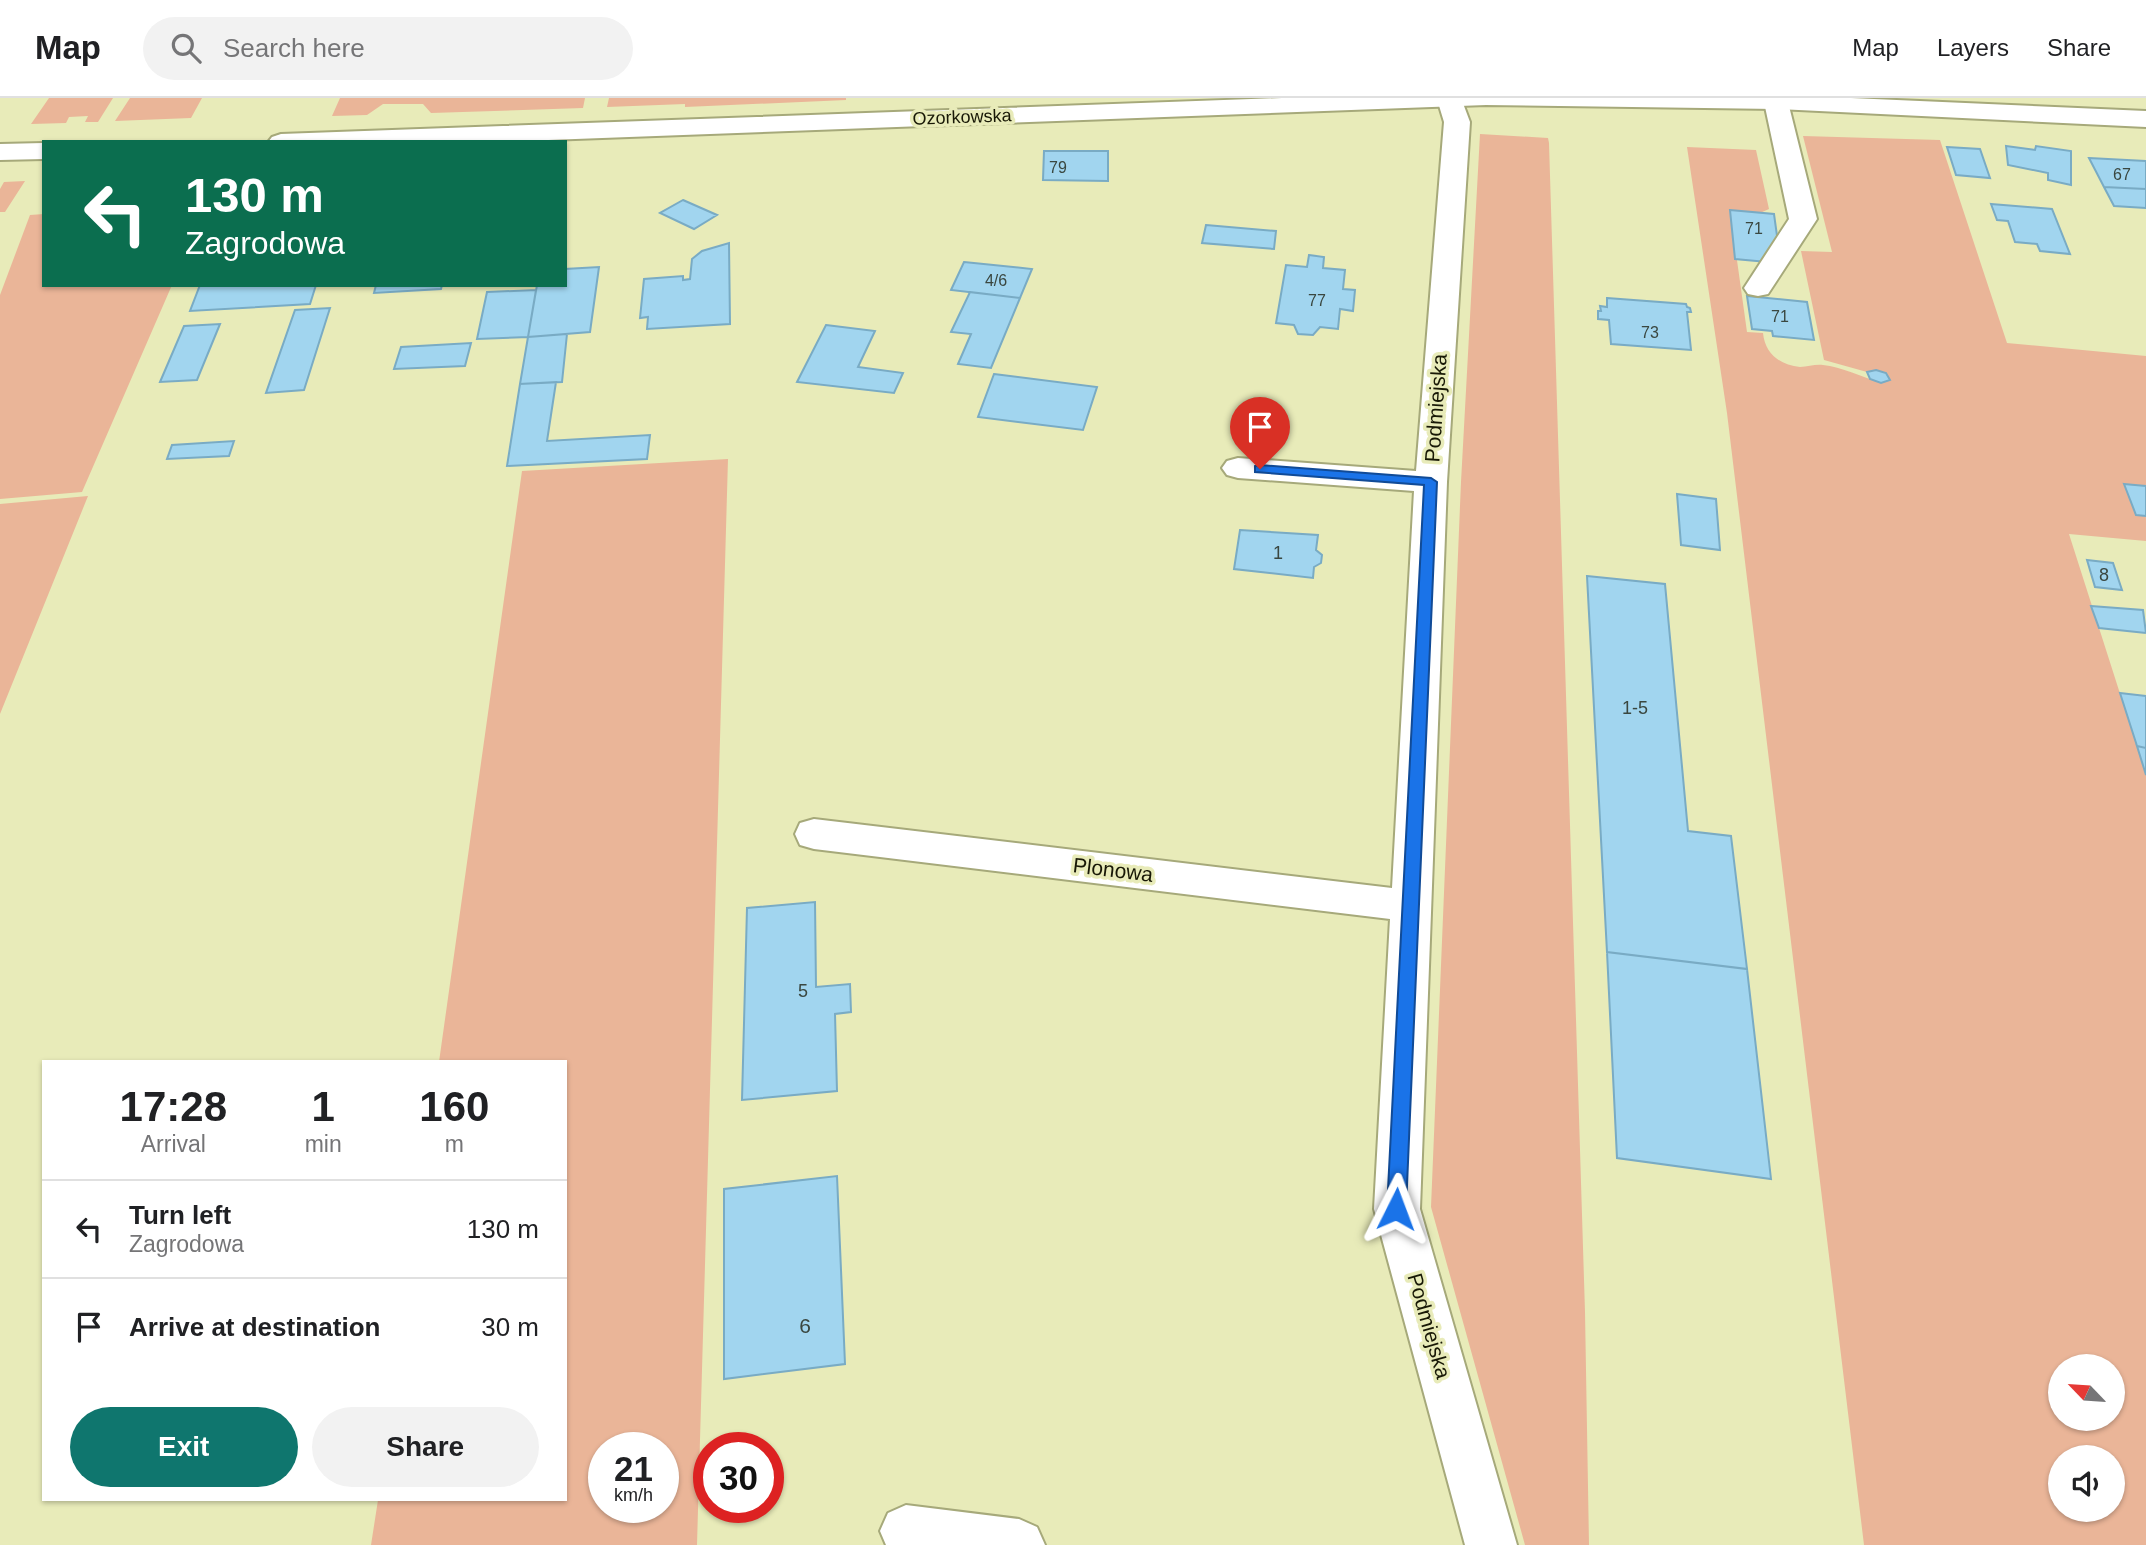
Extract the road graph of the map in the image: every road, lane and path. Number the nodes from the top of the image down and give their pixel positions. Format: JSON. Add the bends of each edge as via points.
{"nodes":[{"id":1,"x":1486,"y":98,"type":"edge"},
{"id":2,"x":1449,"y":99,"type":"edge"},
{"id":3,"x":1776,"y":102,"type":"junction"},
{"id":4,"x":2146,"y":119,"type":"edge"},
{"id":5,"x":335,"y":140,"type":"edge"},
{"id":6,"x":42,"y":151,"type":"edge"},
{"id":7,"x":0,"y":152,"type":"edge"},
{"id":8,"x":1758,"y":289,"type":"dead end"},
{"id":9,"x":1238,"y":468,"type":"dead end"},
{"id":10,"x":1431,"y":482,"type":"junction"},
{"id":11,"x":814,"y":834,"type":"dead end"},
{"id":12,"x":1412,"y":906,"type":"junction"},
{"id":13,"x":906,"y":1531,"type":"dead end"},
{"id":14,"x":1019,"y":1545,"type":"edge"},
{"id":15,"x":1491,"y":1545,"type":"edge"}],
"edges":[{"from":1,"to":2,"type":"main road","name":"Ozorkowska"},
{"from":1,"to":3,"type":"main road","name":"Ozorkowska"},
{"from":2,"to":5,"type":"main road","name":"Ozorkowska"},
{"from":2,"to":10,"type":"main road","name":"Podmiejska","via":[[1457,122]]},
{"from":3,"to":4,"type":"main road","name":"Ozorkowska"},
{"from":3,"to":8,"type":"main road","via":[[1803,219]]},
{"from":6,"to":7,"type":"main road"},
{"from":9,"to":10,"type":"main road"},
{"from":10,"to":12,"type":"main road","name":"Podmiejska"},
{"from":11,"to":12,"type":"main road","name":"Plonowa"},
{"from":12,"to":15,"type":"main road","name":"Podmiejska","via":[[1396,1209]]},
{"from":13,"to":14,"type":"main road"}]}
